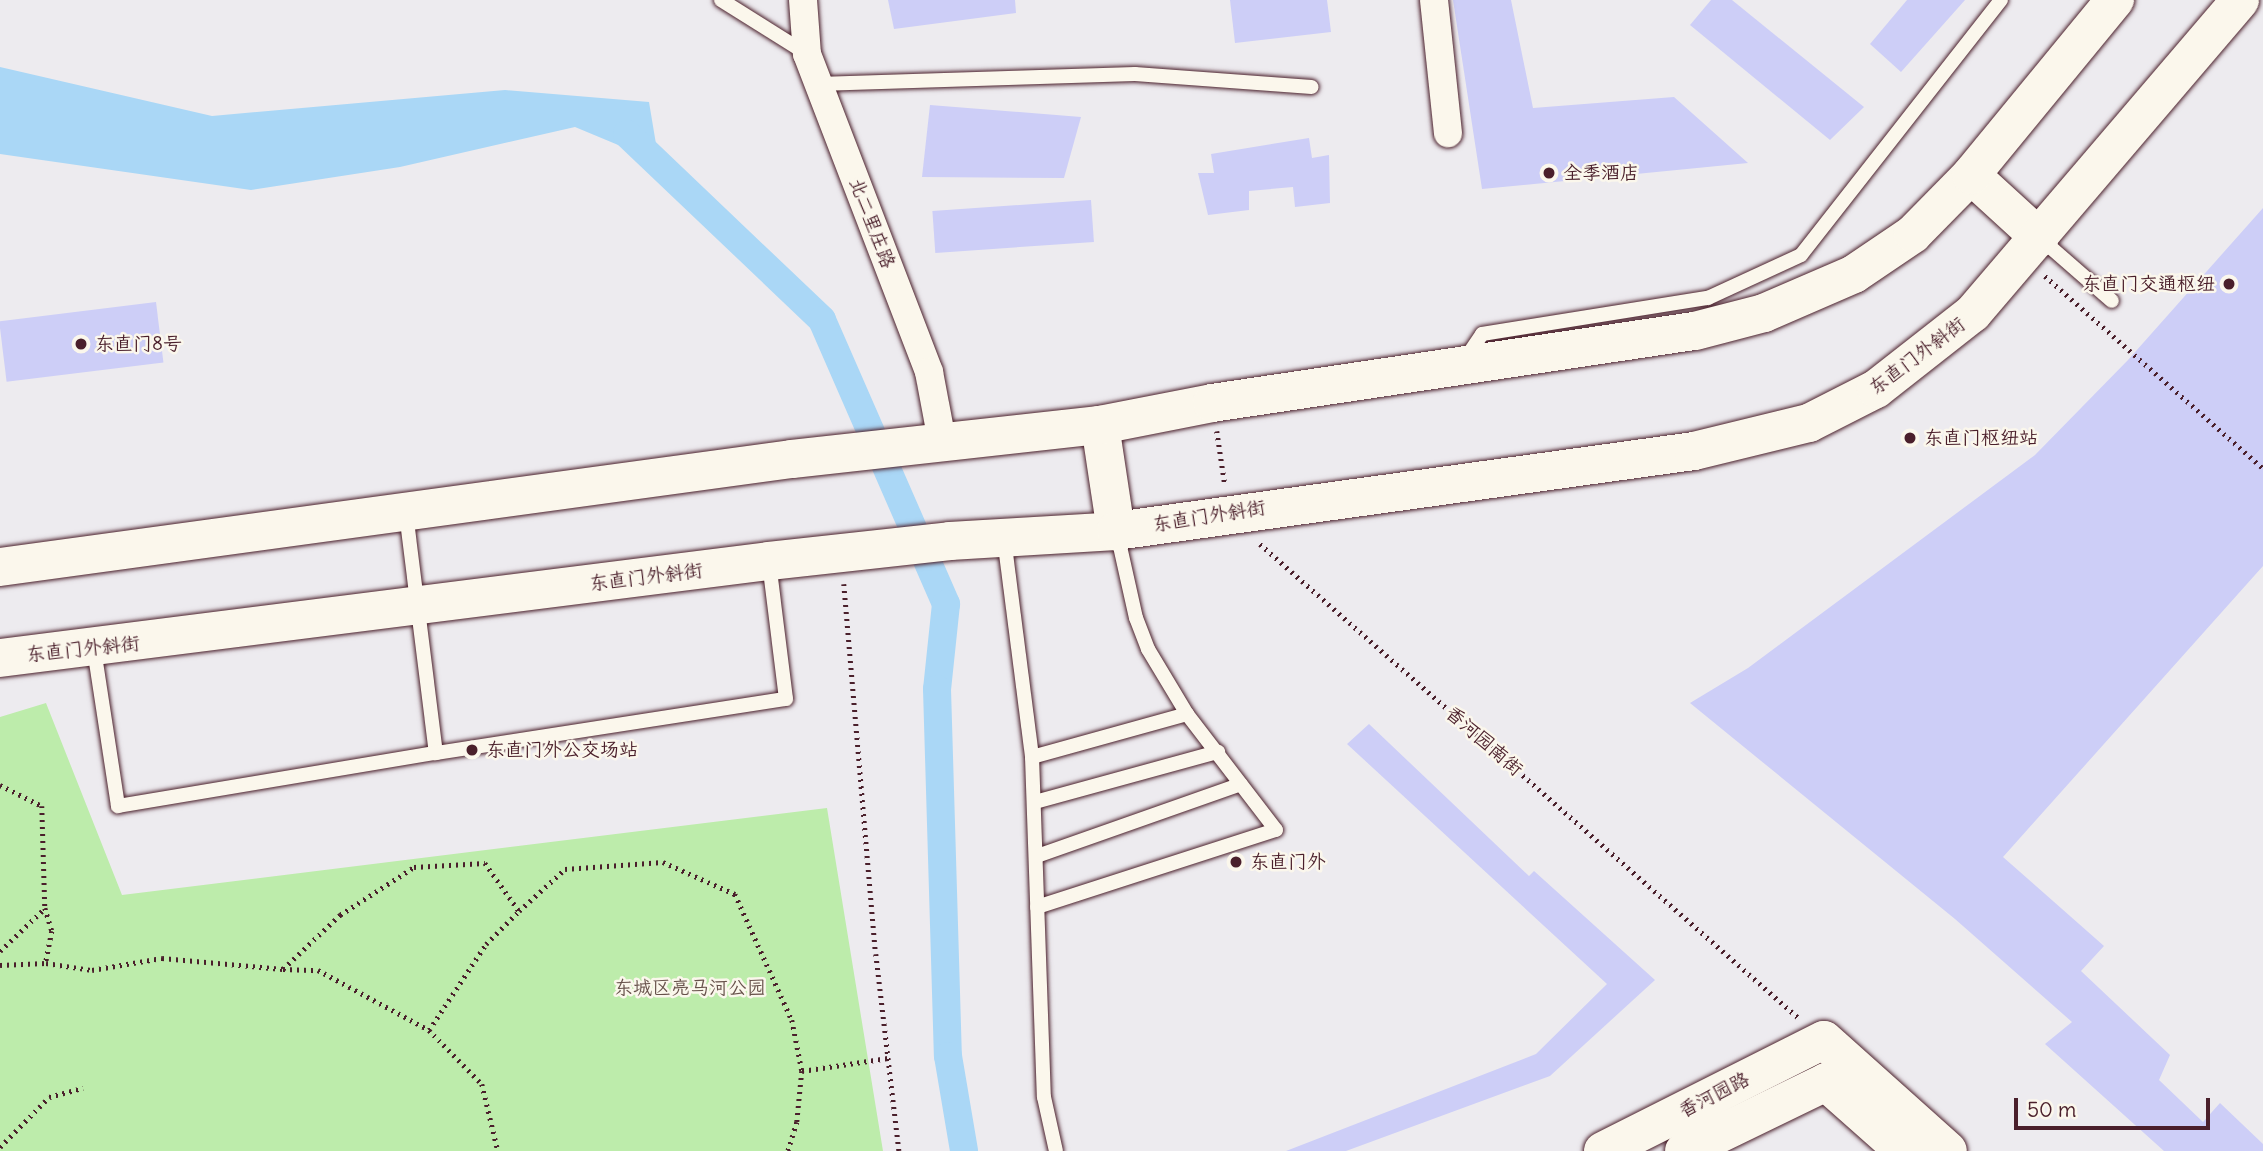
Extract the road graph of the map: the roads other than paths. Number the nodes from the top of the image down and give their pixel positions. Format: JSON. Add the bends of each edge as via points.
{"nodes":[{"id":1,"x":721,"y":0,"type":"edge"},
{"id":2,"x":803,"y":0,"type":"edge"},
{"id":3,"x":1434,"y":0,"type":"edge"},
{"id":4,"x":2001,"y":0,"type":"edge"},
{"id":5,"x":2115,"y":0,"type":"edge"},
{"id":6,"x":2240,"y":0,"type":"edge"},
{"id":7,"x":807,"y":54,"type":"junction"},
{"id":8,"x":818,"y":84,"type":"junction"},
{"id":9,"x":1312,"y":87,"type":"dead end"},
{"id":10,"x":1448,"y":133,"type":"dead end"},
{"id":11,"x":1971,"y":175,"type":"junction"},
{"id":12,"x":2032,"y":247,"type":"junction"},
{"id":13,"x":2112,"y":301,"type":"dead end"},
{"id":14,"x":1461,"y":366,"type":"junction"},
{"id":15,"x":1100,"y":425,"type":"junction"},
{"id":16,"x":943,"y":446,"type":"junction"},
{"id":17,"x":406,"y":512,"type":"junction"},
{"id":18,"x":1116,"y":531,"type":"junction"},
{"id":19,"x":1004,"y":537,"type":"junction"},
{"id":20,"x":769,"y":561,"type":"junction"},
{"id":21,"x":0,"y":566,"type":"edge"},
{"id":22,"x":419,"y":607,"type":"junction"},
{"id":23,"x":94,"y":648,"type":"junction"},
{"id":24,"x":0,"y":658,"type":"edge"},
{"id":25,"x":1188,"y":714,"type":"junction"},
{"id":26,"x":1218,"y":752,"type":"junction"},
{"id":27,"x":436,"y":753,"type":"junction"},
{"id":28,"x":1032,"y":757,"type":"junction"},
{"id":29,"x":1241,"y":784,"type":"junction"},
{"id":30,"x":1035,"y":802,"type":"junction"},
{"id":31,"x":1037,"y":856,"type":"junction"},
{"id":32,"x":1037,"y":907,"type":"junction"},
{"id":33,"x":1056,"y":1151,"type":"edge"},
{"id":34,"x":1603,"y":1151,"type":"edge"},
{"id":35,"x":1684,"y":1151,"type":"edge"},
{"id":36,"x":1904,"y":1151,"type":"edge"},
{"id":37,"x":1948,"y":1151,"type":"edge"}],
"edges":[{"from":1,"to":7,"type":"lane"},
{"from":2,"to":7,"type":"street","name":"北二里庄路"},
{"from":3,"to":10,"type":"street"},
{"from":4,"to":14,"type":"lane","via":[[1801,256],[1708,298],[1482,334]]},
{"from":5,"to":11,"type":"main road"},
{"from":6,"to":12,"type":"main road","name":"东直门外斜街"},
{"from":7,"to":8,"type":"street","name":"北二里庄路"},
{"from":8,"to":9,"type":"lane","via":[[1135,74]]},
{"from":8,"to":16,"type":"street","name":"北二里庄路","via":[[929,372]]},
{"from":11,"to":12,"type":"main road"},
{"from":11,"to":14,"type":"main road","via":[[1913,234],[1854,274],[1764,313],[1695,331]]},
{"from":12,"to":13,"type":"lane"},
{"from":12,"to":18,"type":"main road","name":"东直门外斜街","via":[[1941,342],[1876,389],[1809,423],[1694,451]]},
{"from":14,"to":15,"type":"main road","via":[[1212,402]]},
{"from":15,"to":16,"type":"main road"},
{"from":15,"to":18,"type":"main road"},
{"from":16,"to":17,"type":"main road","via":[[792,459]]},
{"from":17,"to":21,"type":"main road"},
{"from":17,"to":22,"type":"lane"},
{"from":18,"to":19,"type":"main road","name":"东直门外斜街"},
{"from":18,"to":25,"type":"lane","via":[[1140,628]]},
{"from":19,"to":20,"type":"main road","name":"东直门外斜街"},
{"from":19,"to":28,"type":"lane"},
{"from":20,"to":22,"type":"main road","name":"东直门外斜街"},
{"from":20,"to":27,"type":"lane","via":[[786,699]]},
{"from":22,"to":23,"type":"main road","name":"东直门外斜街"},
{"from":22,"to":27,"type":"lane"},
{"from":23,"to":24,"type":"main road","name":"东直门外斜街"},
{"from":23,"to":27,"type":"lane","via":[[118,806]]},
{"from":25,"to":26,"type":"lane"},
{"from":25,"to":28,"type":"lane"},
{"from":26,"to":29,"type":"lane"},
{"from":26,"to":30,"type":"lane"},
{"from":28,"to":30,"type":"lane"},
{"from":29,"to":31,"type":"lane"},
{"from":29,"to":32,"type":"lane","via":[[1276,830]]},
{"from":30,"to":31,"type":"lane"},
{"from":31,"to":32,"type":"lane"},
{"from":32,"to":33,"type":"lane","via":[[1044,1097]]},
{"from":34,"to":37,"type":"main road","name":"香河园路","via":[[1824,1040]]},
{"from":35,"to":36,"type":"main road","name":"香河园路","via":[[1826,1082]]}]}
